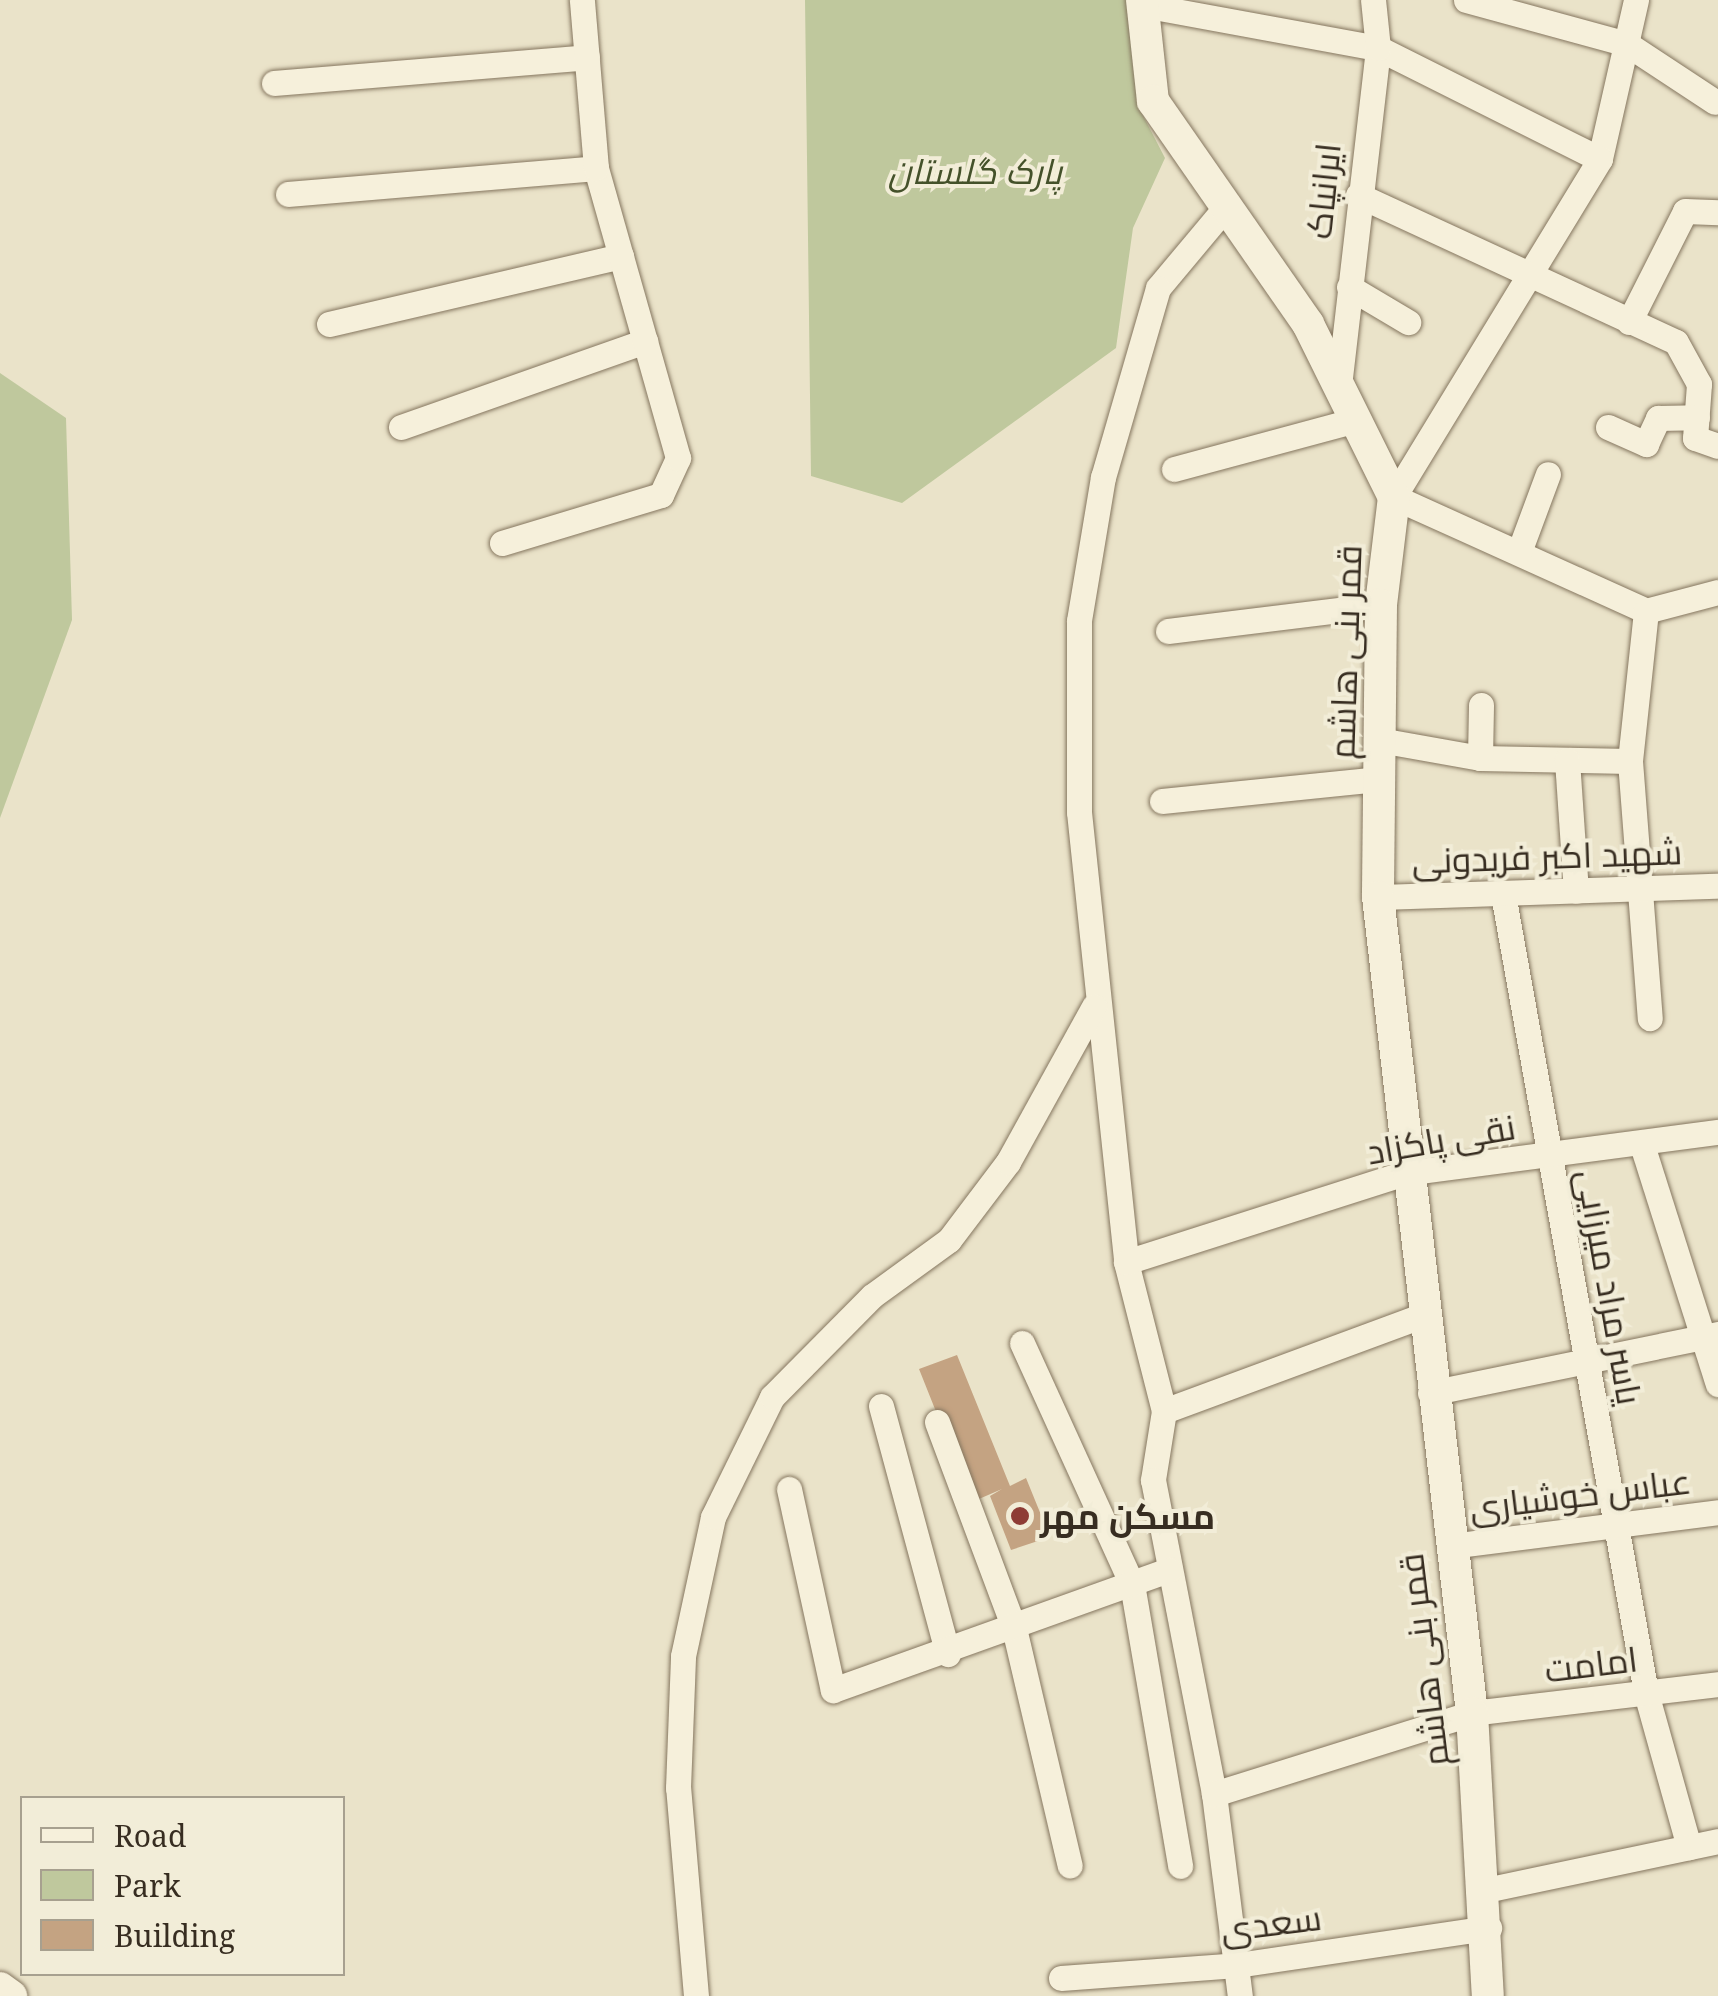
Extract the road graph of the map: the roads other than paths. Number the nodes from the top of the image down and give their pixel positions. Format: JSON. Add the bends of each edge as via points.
{"nodes":[{"id":1,"x":582,"y":0,"type":"edge"},
{"id":2,"x":1373,"y":0,"type":"edge"},
{"id":3,"x":1468,"y":0,"type":"edge"},
{"id":4,"x":1636,"y":0,"type":"edge"},
{"id":5,"x":1142,"y":2,"type":"edge"},
{"id":6,"x":1627,"y":44,"type":"junction"},
{"id":7,"x":1378,"y":48,"type":"junction"},
{"id":8,"x":587,"y":58,"type":"junction"},
{"id":9,"x":274,"y":83,"type":"dead end"},
{"id":10,"x":1714,"y":102,"type":"dead end"},
{"id":11,"x":1600,"y":159,"type":"junction"},
{"id":12,"x":596,"y":168,"type":"junction"},
{"id":13,"x":288,"y":194,"type":"dead end"},
{"id":14,"x":1358,"y":195,"type":"junction"},
{"id":15,"x":1224,"y":210,"type":"junction"},
{"id":16,"x":1718,"y":212,"type":"edge"},
{"id":17,"x":621,"y":256,"type":"junction"},
{"id":18,"x":1532,"y":275,"type":"junction"},
{"id":19,"x":1349,"y":287,"type":"junction"},
{"id":20,"x":1408,"y":322,"type":"dead end"},
{"id":21,"x":1629,"y":322,"type":"junction"},
{"id":22,"x":329,"y":324,"type":"dead end"},
{"id":23,"x":645,"y":341,"type":"junction"},
{"id":24,"x":1338,"y":391,"type":"junction"},
{"id":25,"x":1696,"y":417,"type":"junction"},
{"id":26,"x":1352,"y":421,"type":"junction"},
{"id":27,"x":401,"y":427,"type":"dead end"},
{"id":28,"x":1608,"y":427,"type":"dead end"},
{"id":29,"x":1718,"y":446,"type":"edge"},
{"id":30,"x":1174,"y":469,"type":"dead end"},
{"id":31,"x":1548,"y":474,"type":"dead end"},
{"id":32,"x":1394,"y":497,"type":"junction"},
{"id":33,"x":502,"y":543,"type":"dead end"},
{"id":34,"x":1518,"y":552,"type":"junction"},
{"id":35,"x":1718,"y":592,"type":"edge"},
{"id":36,"x":1381,"y":605,"type":"junction"},
{"id":37,"x":1646,"y":611,"type":"junction"},
{"id":38,"x":1168,"y":631,"type":"dead end"},
{"id":39,"x":1481,"y":705,"type":"dead end"},
{"id":40,"x":1385,"y":741,"type":"junction"},
{"id":41,"x":1480,"y":758,"type":"junction"},
{"id":42,"x":1567,"y":760,"type":"junction"},
{"id":43,"x":1630,"y":761,"type":"junction"},
{"id":44,"x":1380,"y":779,"type":"junction"},
{"id":45,"x":1162,"y":801,"type":"dead end"},
{"id":46,"x":1718,"y":886,"type":"edge"},
{"id":47,"x":1635,"y":889,"type":"junction"},
{"id":48,"x":1576,"y":891,"type":"junction"},
{"id":49,"x":1503,"y":894,"type":"junction"},
{"id":50,"x":1378,"y":897,"type":"junction"},
{"id":51,"x":1094,"y":1006,"type":"junction"},
{"id":52,"x":1650,"y":1018,"type":"dead end"},
{"id":53,"x":1718,"y":1132,"type":"edge"},
{"id":54,"x":1642,"y":1145,"type":"junction"},
{"id":55,"x":1552,"y":1156,"type":"junction"},
{"id":56,"x":1405,"y":1173,"type":"junction"},
{"id":57,"x":1126,"y":1262,"type":"junction"},
{"id":58,"x":1421,"y":1316,"type":"junction"},
{"id":59,"x":1712,"y":1336,"type":"edge"},
{"id":60,"x":1022,"y":1342,"type":"dead end"},
{"id":61,"x":1586,"y":1361,"type":"junction"},
{"id":62,"x":1718,"y":1384,"type":"edge"},
{"id":63,"x":1430,"y":1392,"type":"junction"},
{"id":64,"x":881,"y":1406,"type":"dead end"},
{"id":65,"x":1164,"y":1412,"type":"junction"},
{"id":66,"x":937,"y":1422,"type":"dead end"},
{"id":67,"x":789,"y":1489,"type":"dead end"},
{"id":68,"x":1718,"y":1512,"type":"edge"},
{"id":69,"x":1616,"y":1524,"type":"junction"},
{"id":70,"x":1450,"y":1546,"type":"junction"},
{"id":71,"x":1169,"y":1570,"type":"junction"},
{"id":72,"x":1132,"y":1584,"type":"junction"},
{"id":73,"x":1014,"y":1628,"type":"junction"},
{"id":74,"x":948,"y":1654,"type":"junction"},
{"id":75,"x":1718,"y":1684,"type":"edge"},
{"id":76,"x":1646,"y":1692,"type":"junction"},
{"id":77,"x":1472,"y":1712,"type":"junction"},
{"id":78,"x":1214,"y":1794,"type":"junction"},
{"id":79,"x":1718,"y":1841,"type":"edge"},
{"id":80,"x":1689,"y":1847,"type":"junction"},
{"id":81,"x":1070,"y":1866,"type":"dead end"},
{"id":82,"x":1180,"y":1866,"type":"dead end"},
{"id":83,"x":1486,"y":1890,"type":"junction"},
{"id":84,"x":1488,"y":1928,"type":"junction"},
{"id":85,"x":1237,"y":1964,"type":"junction"},
{"id":86,"x":1061,"y":1978,"type":"dead end"},
{"id":87,"x":0,"y":1988,"type":"edge"},
{"id":88,"x":10,"y":1996,"type":"edge"},
{"id":89,"x":696,"y":1996,"type":"edge"},
{"id":90,"x":1240,"y":1996,"type":"edge"},
{"id":91,"x":1488,"y":1996,"type":"edge"}],
"edges":[{"from":1,"to":8,"type":"street"},
{"from":2,"to":7,"type":"street","name":"ایرانپاک"},
{"from":3,"to":6,"type":"street"},
{"from":4,"to":6,"type":"street"},
{"from":5,"to":7,"type":"street"},
{"from":5,"to":15,"type":"street","via":[[1153,101]]},
{"from":6,"to":10,"type":"street"},
{"from":6,"to":11,"type":"street"},
{"from":7,"to":11,"type":"street"},
{"from":7,"to":14,"type":"street","name":"ایرانپاک"},
{"from":8,"to":9,"type":"street"},
{"from":8,"to":12,"type":"street"},
{"from":11,"to":18,"type":"street"},
{"from":12,"to":13,"type":"street"},
{"from":12,"to":17,"type":"street"},
{"from":14,"to":18,"type":"street"},
{"from":14,"to":19,"type":"street","name":"ایرانپاک"},
{"from":15,"to":24,"type":"street","via":[[1308,324]]},
{"from":15,"to":51,"type":"street","via":[[1158,288],[1104,476],[1079,621],[1079,812]]},
{"from":16,"to":21,"type":"street","via":[[1685,210]]},
{"from":17,"to":22,"type":"street"},
{"from":17,"to":23,"type":"street"},
{"from":18,"to":21,"type":"street"},
{"from":18,"to":32,"type":"street"},
{"from":19,"to":20,"type":"street"},
{"from":19,"to":24,"type":"street","name":"ایرانپاک"},
{"from":21,"to":25,"type":"street","via":[[1676,342],[1699,384]]},
{"from":23,"to":27,"type":"street"},
{"from":23,"to":33,"type":"street","via":[[678,458],[661,494]]},
{"from":24,"to":26,"type":"street"},
{"from":25,"to":28,"type":"street","via":[[1658,418],[1646,444]]},
{"from":25,"to":29,"type":"street","via":[[1695,438]]},
{"from":26,"to":30,"type":"street"},
{"from":26,"to":32,"type":"street"},
{"from":31,"to":34,"type":"street"},
{"from":32,"to":34,"type":"street"},
{"from":32,"to":36,"type":"street","name":"قمر بنی هاشم"},
{"from":34,"to":37,"type":"street"},
{"from":35,"to":37,"type":"street"},
{"from":36,"to":38,"type":"street"},
{"from":36,"to":40,"type":"street","name":"قمر بنی هاشم"},
{"from":37,"to":43,"type":"street"},
{"from":39,"to":41,"type":"street"},
{"from":40,"to":41,"type":"street"},
{"from":40,"to":44,"type":"street","name":"قمر بنی هاشم"},
{"from":41,"to":42,"type":"street"},
{"from":42,"to":43,"type":"street"},
{"from":42,"to":48,"type":"street"},
{"from":43,"to":47,"type":"street"},
{"from":44,"to":45,"type":"street"},
{"from":44,"to":50,"type":"street","name":"قمر بنی هاشم"},
{"from":46,"to":47,"type":"street","name":"شهید اکبر فریدونی"},
{"from":47,"to":48,"type":"street","name":"شهید اکبر فریدونی"},
{"from":47,"to":52,"type":"street"},
{"from":48,"to":49,"type":"street","name":"شهید اکبر فریدونی"},
{"from":49,"to":50,"type":"street","name":"شهید اکبر فریدونی"},
{"from":49,"to":55,"type":"street","name":"یاسر مراد میرزایی"},
{"from":50,"to":56,"type":"street","name":"قمر بنی هاشم"},
{"from":51,"to":57,"type":"street"},
{"from":51,"to":89,"type":"street","via":[[1008,1162],[949,1240],[872,1296],[772,1397],[713,1517],[683,1656],[678,1788]]},
{"from":53,"to":54,"type":"street","name":"نقی پاکزاد"},
{"from":54,"to":55,"type":"street","name":"نقی پاکزاد"},
{"from":54,"to":59,"type":"street"},
{"from":55,"to":56,"type":"street","name":"نقی پاکزاد"},
{"from":55,"to":61,"type":"street","name":"یاسر مراد میرزایی"},
{"from":56,"to":57,"type":"street","name":"نقی پاکزاد"},
{"from":56,"to":58,"type":"street","name":"قمر بنی هاشم"},
{"from":57,"to":65,"type":"street"},
{"from":58,"to":63,"type":"street","name":"قمر بنی هاشم"},
{"from":58,"to":65,"type":"street"},
{"from":59,"to":61,"type":"street"},
{"from":59,"to":62,"type":"street"},
{"from":60,"to":72,"type":"street"},
{"from":61,"to":63,"type":"street"},
{"from":61,"to":69,"type":"street","name":"یاسر مراد میرزایی"},
{"from":63,"to":70,"type":"street","name":"قمر بنی هاشم"},
{"from":64,"to":74,"type":"street"},
{"from":65,"to":71,"type":"street","via":[[1152,1480]]},
{"from":66,"to":73,"type":"street"},
{"from":67,"to":74,"type":"street","via":[[833,1690]]},
{"from":68,"to":69,"type":"street","name":"عباس خوشیاری"},
{"from":69,"to":70,"type":"street","name":"عباس خوشیاری"},
{"from":69,"to":76,"type":"street","name":"یاسر مراد میرزایی"},
{"from":70,"to":77,"type":"street","name":"قمر بنی هاشم"},
{"from":71,"to":72,"type":"street"},
{"from":71,"to":78,"type":"street"},
{"from":72,"to":73,"type":"street"},
{"from":72,"to":82,"type":"street"},
{"from":73,"to":74,"type":"street"},
{"from":73,"to":81,"type":"street"},
{"from":75,"to":76,"type":"street","name":"امامت"},
{"from":76,"to":77,"type":"street","name":"امامت"},
{"from":76,"to":80,"type":"street","name":"یاسر مراد میرزایی"},
{"from":77,"to":78,"type":"street","name":"امامت"},
{"from":77,"to":83,"type":"street","name":"قمر بنی هاشم"},
{"from":78,"to":85,"type":"street"},
{"from":79,"to":80,"type":"street"},
{"from":80,"to":83,"type":"street"},
{"from":83,"to":84,"type":"street","name":"قمر بنی هاشم"},
{"from":84,"to":85,"type":"street","name":"سعدی"},
{"from":84,"to":91,"type":"street","name":"قمر بنی هاشم"},
{"from":85,"to":86,"type":"street","name":"سعدی"},
{"from":85,"to":90,"type":"street"},
{"from":87,"to":88,"type":"street"}]}
